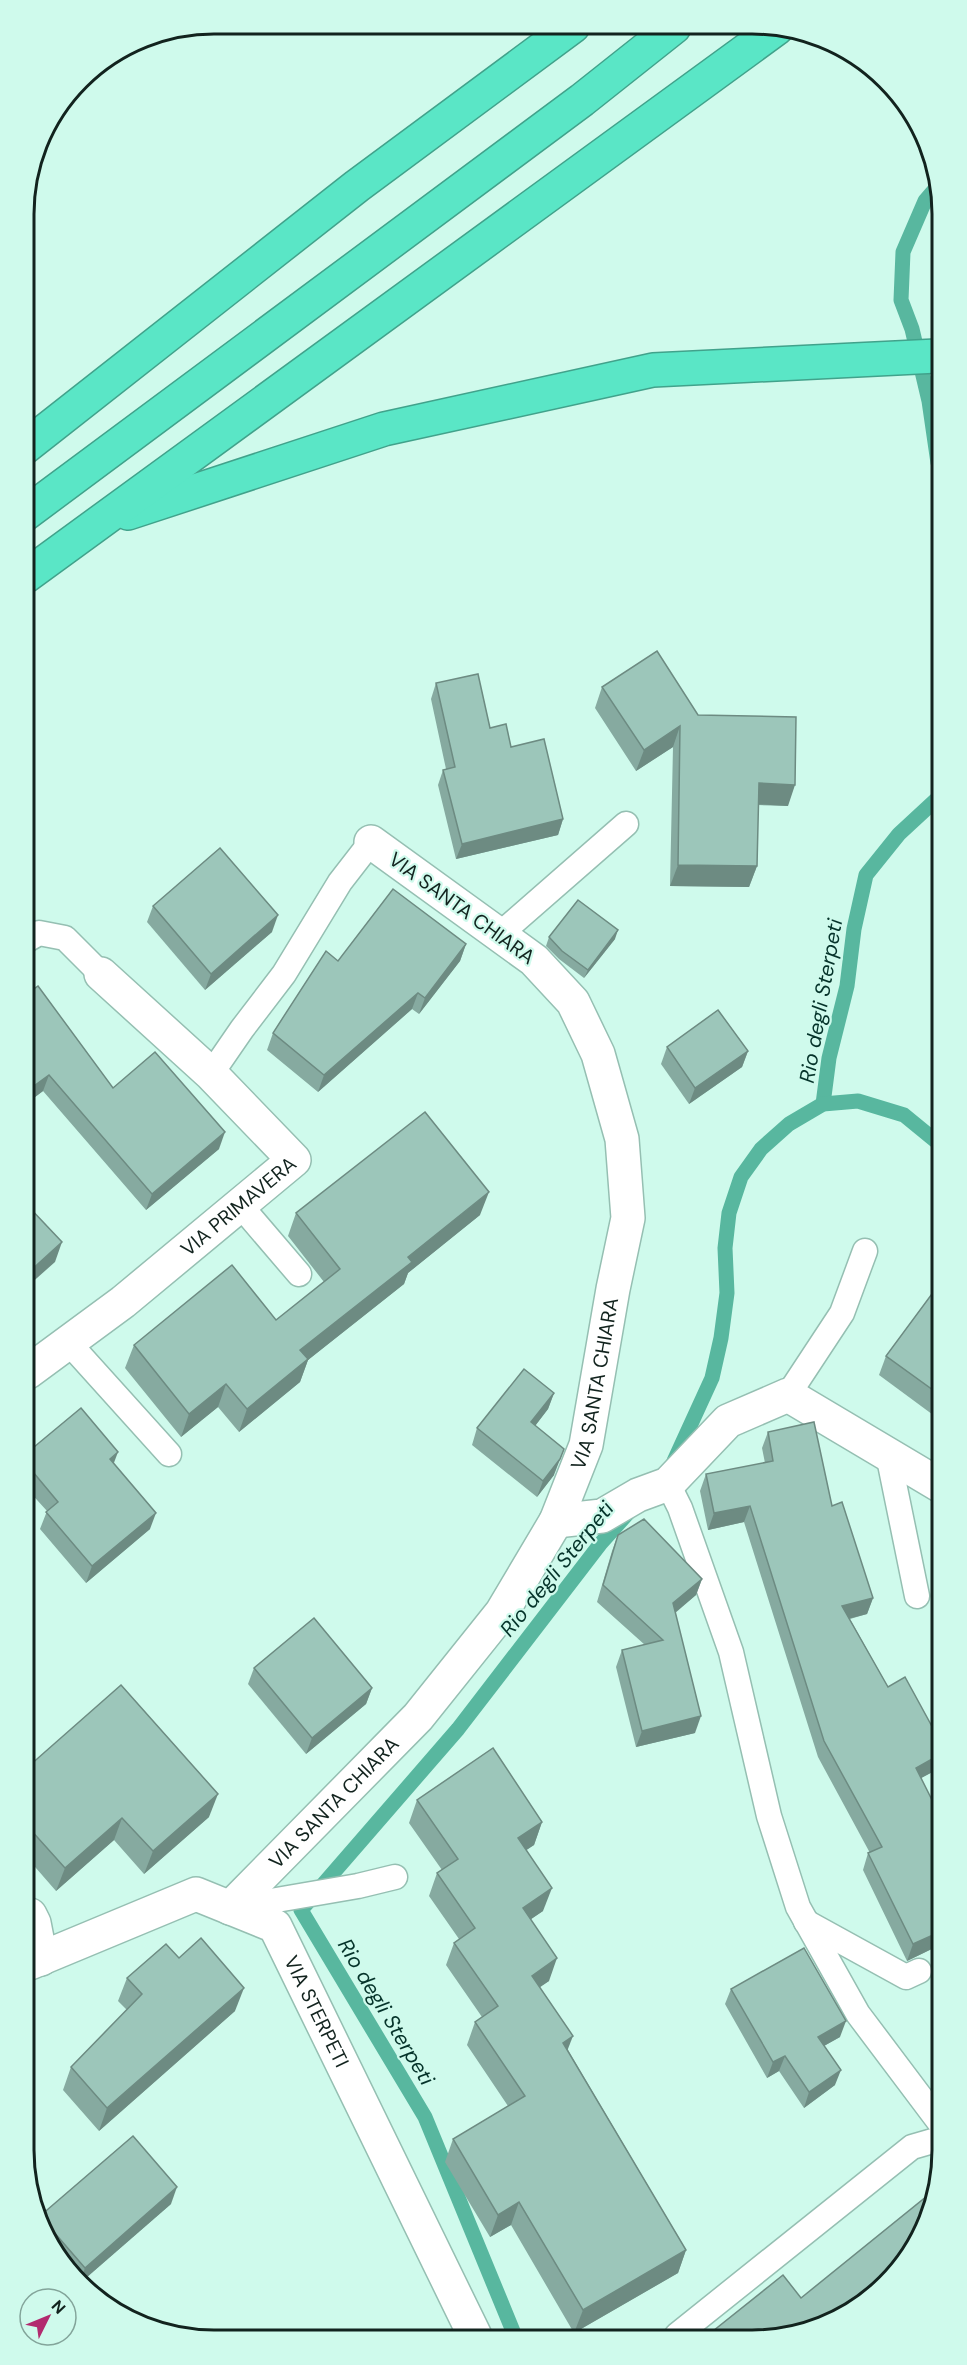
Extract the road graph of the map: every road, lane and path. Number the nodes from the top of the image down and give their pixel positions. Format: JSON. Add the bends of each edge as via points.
{"nodes":[{"id":1,"x":561,"y":35,"type":"edge"},
{"id":2,"x":664,"y":35,"type":"edge"},
{"id":3,"x":766,"y":35,"type":"edge"},
{"id":4,"x":932,"y":356,"type":"edge"},
{"id":5,"x":35,"y":439,"type":"edge"},
{"id":6,"x":35,"y":507,"type":"edge"},
{"id":7,"x":101,"y":522,"type":"junction"},
{"id":8,"x":35,"y":570,"type":"edge"},
{"id":9,"x":626,"y":824,"type":"dead end"},
{"id":10,"x":371,"y":842,"type":"joint"},
{"id":11,"x":35,"y":935,"type":"edge"},
{"id":12,"x":499,"y":935,"type":"junction"},
{"id":13,"x":101,"y":974,"type":"joint"},
{"id":14,"x":211,"y":1074,"type":"junction"},
{"id":15,"x":240,"y":1205,"type":"junction"},
{"id":16,"x":865,"y":1251,"type":"dead end"},
{"id":17,"x":299,"y":1274,"type":"dead end"},
{"id":18,"x":68,"y":1342,"type":"junction"},
{"id":19,"x":35,"y":1367,"type":"edge"},
{"id":20,"x":789,"y":1395,"type":"junction"},
{"id":21,"x":169,"y":1454,"type":"dead end"},
{"id":22,"x":888,"y":1454,"type":"junction"},
{"id":23,"x":932,"y":1481,"type":"edge"},
{"id":24,"x":657,"y":1488,"type":"junction"},
{"id":25,"x":556,"y":1521,"type":"junction"},
{"id":26,"x":917,"y":1596,"type":"dead end"},
{"id":27,"x":395,"y":1877,"type":"dead end"},
{"id":28,"x":230,"y":1908,"type":"junction"},
{"id":29,"x":806,"y":1922,"type":"junction"},
{"id":30,"x":35,"y":1961,"type":"edge"},
{"id":31,"x":919,"y":1971,"type":"dead end"},
{"id":32,"x":932,"y":2114,"type":"edge"},
{"id":33,"x":932,"y":2141,"type":"edge"},
{"id":34,"x":472,"y":2330,"type":"edge"},
{"id":35,"x":683,"y":2330,"type":"edge"}],
"edges":[{"from":1,"to":5,"type":"highway","via":[[348,194]]},
{"from":2,"to":6,"type":"highway"},
{"from":3,"to":7,"type":"highway"},
{"from":4,"to":7,"type":"highway","via":[[653,370],[384,429]]},
{"from":7,"to":8,"type":"highway"},
{"from":9,"to":12,"type":"lane"},
{"from":10,"to":12,"type":"street","name":"VIA SANTA CHIARA"},
{"from":10,"to":14,"type":"lane","via":[[340,882],[284,974]]},
{"from":11,"to":13,"type":"lane","via":[[65,938]]},
{"from":12,"to":25,"type":"street","name":"VIA SANTA CHIARA","via":[[534,960],[573,1002],[598,1054],[622,1139],[628,1218],[586,1444]]},
{"from":13,"to":14,"type":"street","name":"VIA PRIMAVERA"},
{"from":14,"to":15,"type":"street","name":"VIA PRIMAVERA","via":[[294,1160]]},
{"from":15,"to":17,"type":"lane"},
{"from":15,"to":18,"type":"street","name":"VIA PRIMAVERA"},
{"from":16,"to":20,"type":"lane","via":[[842,1313]]},
{"from":18,"to":19,"type":"street","name":"VIA PRIMAVERA"},
{"from":18,"to":21,"type":"lane"},
{"from":20,"to":22,"type":"street"},
{"from":20,"to":24,"type":"street","via":[[729,1421]]},
{"from":22,"to":23,"type":"street"},
{"from":22,"to":26,"type":"lane"},
{"from":24,"to":25,"type":"street","via":[[602,1516]]},
{"from":24,"to":29,"type":"lane","via":[[680,1508],[731,1652],[769,1816]]},
{"from":25,"to":28,"type":"street","name":"VIA SANTA CHIARA","via":[[502,1612],[418,1717]]},
{"from":27,"to":28,"type":"lane"},
{"from":28,"to":30,"type":"street","name":"VIA STERPETI","via":[[196,1894]]},
{"from":28,"to":34,"type":"street","name":"VIA STERPETI","via":[[275,1926]]},
{"from":29,"to":31,"type":"lane","via":[[906,1977]]},
{"from":29,"to":32,"type":"lane","via":[[858,2014]]},
{"from":33,"to":35,"type":"lane","via":[[912,2147]]}]}
